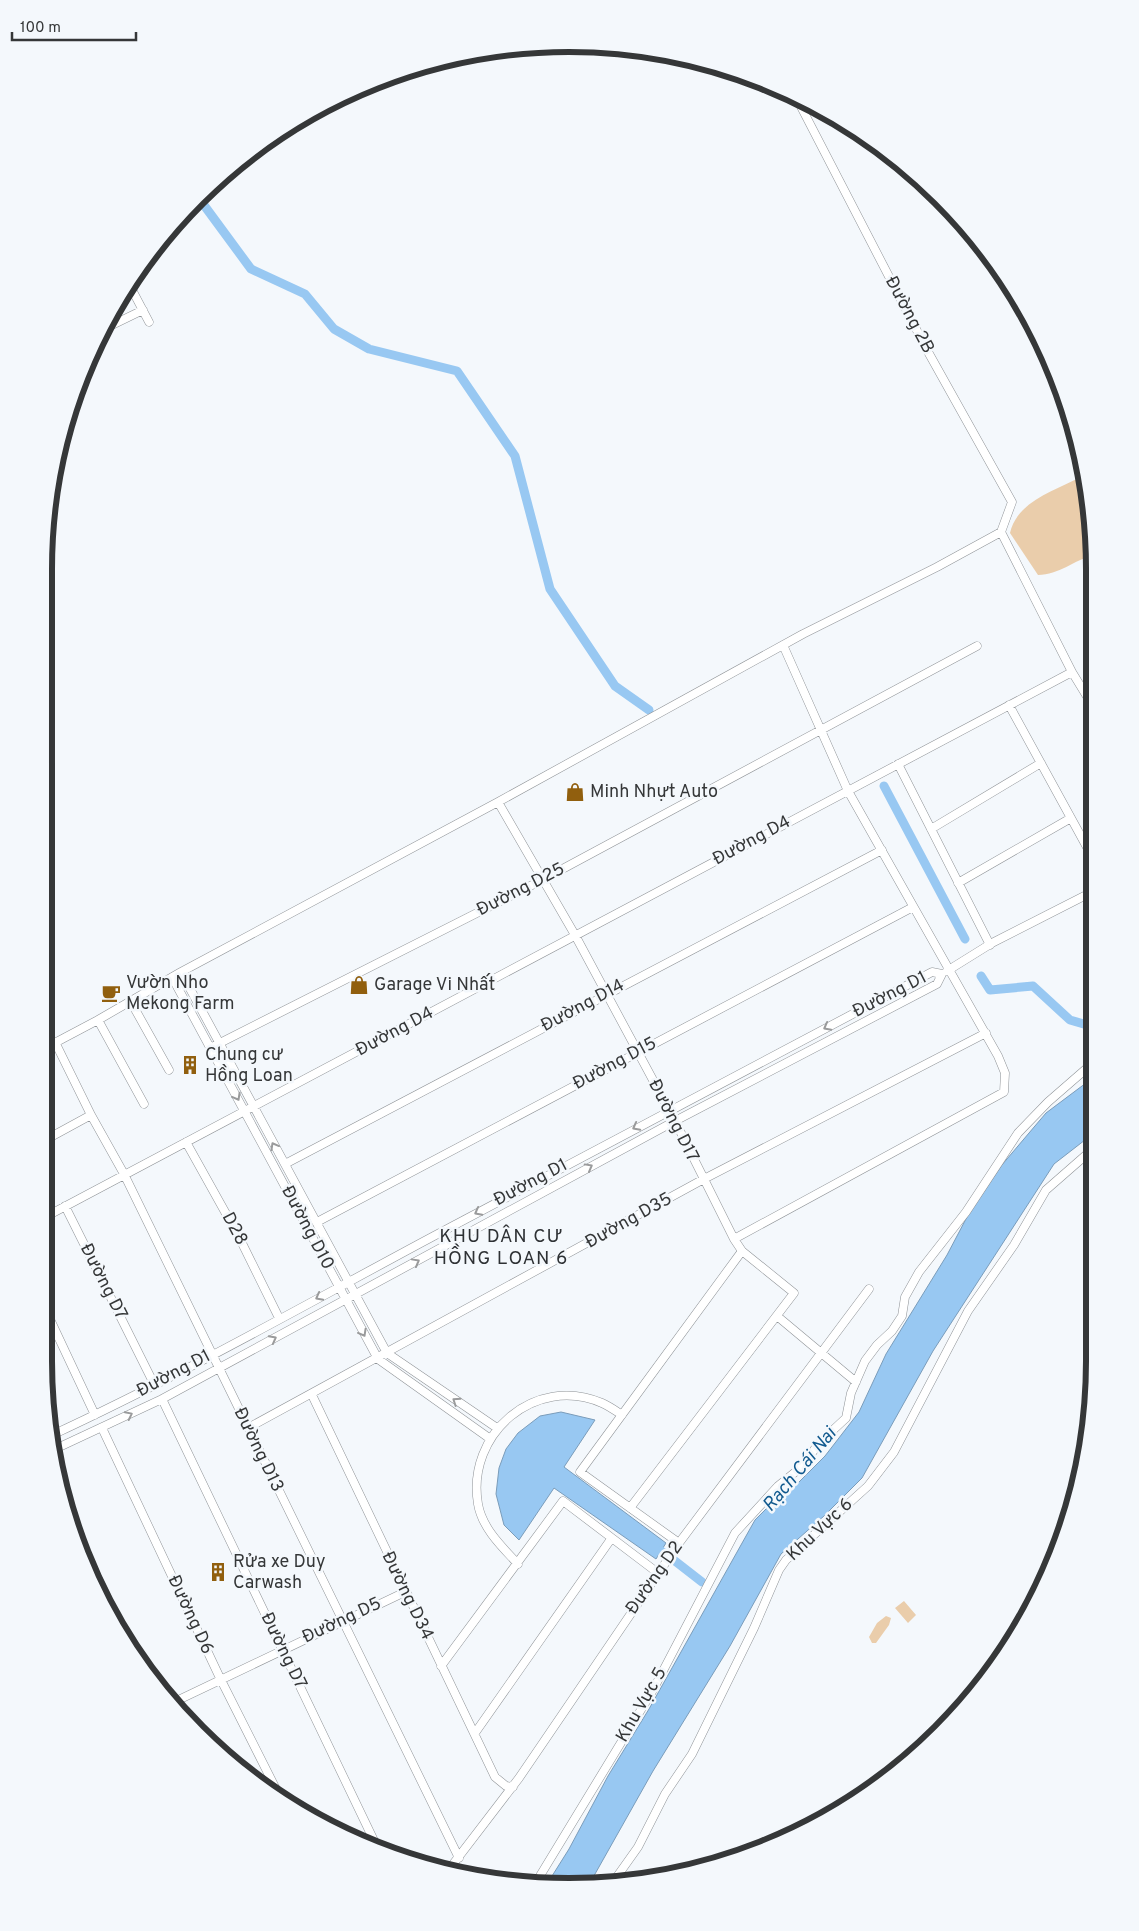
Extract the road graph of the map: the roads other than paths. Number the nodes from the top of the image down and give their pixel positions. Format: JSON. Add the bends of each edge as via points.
{"nodes":[{"id":1,"x":802,"y":108,"type":"edge"},
{"id":2,"x":134,"y":292,"type":"edge"},
{"id":3,"x":143,"y":310,"type":"junction"},
{"id":4,"x":150,"y":322,"type":"dead end"},
{"id":5,"x":115,"y":323,"type":"edge"},
{"id":6,"x":1000,"y":532,"type":"junction"},
{"id":7,"x":783,"y":645,"type":"junction"},
{"id":8,"x":977,"y":646,"type":"dead end"},
{"id":9,"x":1072,"y":672,"type":"junction"},
{"id":10,"x":1086,"y":695,"type":"edge"},
{"id":11,"x":1009,"y":705,"type":"junction"},
{"id":12,"x":819,"y":730,"type":"junction"},
{"id":13,"x":1041,"y":763,"type":"junction"},
{"id":14,"x":898,"y":764,"type":"junction"},
{"id":15,"x":848,"y":790,"type":"junction"},
{"id":16,"x":498,"y":802,"type":"junction"},
{"id":17,"x":1071,"y":818,"type":"junction"},
{"id":18,"x":931,"y":829,"type":"junction"},
{"id":19,"x":1086,"y":845,"type":"edge"},
{"id":20,"x":882,"y":850,"type":"junction"},
{"id":21,"x":542,"y":880,"type":"junction"},
{"id":22,"x":958,"y":882,"type":"junction"},
{"id":23,"x":1086,"y":895,"type":"edge"},
{"id":24,"x":913,"y":907,"type":"junction"},
{"id":25,"x":576,"y":935,"type":"junction"},
{"id":26,"x":990,"y":944,"type":"junction"},
{"id":27,"x":181,"y":972,"type":"junction"},
{"id":28,"x":946,"y":972,"type":"junction"},
{"id":29,"x":172,"y":977,"type":"junction"},
{"id":30,"x":606,"y":994,"type":"junction"},
{"id":31,"x":131,"y":1002,"type":"junction"},
{"id":32,"x":98,"y":1020,"type":"junction"},
{"id":33,"x":986,"y":1033,"type":"junction"},
{"id":34,"x":55,"y":1042,"type":"junction"},
{"id":35,"x":52,"y":1044,"type":"edge"},
{"id":36,"x":219,"y":1044,"type":"junction"},
{"id":37,"x":210,"y":1048,"type":"junction"},
{"id":38,"x":637,"y":1052,"type":"junction"},
{"id":39,"x":1086,"y":1069,"type":"edge"},
{"id":40,"x":169,"y":1070,"type":"dead end"},
{"id":41,"x":144,"y":1104,"type":"dead end"},
{"id":42,"x":253,"y":1108,"type":"junction"},
{"id":43,"x":668,"y":1110,"type":"junction"},
{"id":44,"x":245,"y":1112,"type":"junction"},
{"id":45,"x":91,"y":1115,"type":"junction"},
{"id":46,"x":675,"y":1121,"type":"junction"},
{"id":47,"x":52,"y":1137,"type":"edge"},
{"id":48,"x":186,"y":1142,"type":"junction"},
{"id":49,"x":1086,"y":1155,"type":"edge"},
{"id":50,"x":285,"y":1164,"type":"junction"},
{"id":51,"x":124,"y":1174,"type":"junction"},
{"id":52,"x":702,"y":1180,"type":"junction"},
{"id":53,"x":65,"y":1206,"type":"junction"},
{"id":54,"x":52,"y":1214,"type":"edge"},
{"id":55,"x":317,"y":1222,"type":"junction"},
{"id":56,"x":734,"y":1239,"type":"junction"},
{"id":57,"x":742,"y":1251,"type":"junction"},
{"id":58,"x":348,"y":1282,"type":"junction"},
{"id":59,"x":338,"y":1287,"type":"junction"},
{"id":60,"x":869,"y":1289,"type":"dead end"},
{"id":61,"x":354,"y":1295,"type":"junction"},
{"id":62,"x":345,"y":1300,"type":"junction"},
{"id":63,"x":778,"y":1316,"type":"junction"},
{"id":64,"x":279,"y":1318,"type":"junction"},
{"id":65,"x":52,"y":1324,"type":"edge"},
{"id":66,"x":212,"y":1353,"type":"junction"},
{"id":67,"x":388,"y":1353,"type":"junction"},
{"id":68,"x":822,"y":1353,"type":"junction"},
{"id":69,"x":378,"y":1358,"type":"junction"},
{"id":70,"x":218,"y":1368,"type":"junction"},
{"id":71,"x":856,"y":1382,"type":"junction"},
{"id":72,"x":154,"y":1384,"type":"junction"},
{"id":73,"x":312,"y":1394,"type":"junction"},
{"id":74,"x":162,"y":1399,"type":"junction"},
{"id":75,"x":95,"y":1415,"type":"junction"},
{"id":76,"x":622,"y":1415,"type":"junction"},
{"id":77,"x":102,"y":1428,"type":"junction"},
{"id":78,"x":248,"y":1428,"type":"junction"},
{"id":79,"x":497,"y":1428,"type":"junction"},
{"id":80,"x":58,"y":1432,"type":"edge"},
{"id":81,"x":490,"y":1438,"type":"junction"},
{"id":82,"x":60,"y":1447,"type":"edge"},
{"id":83,"x":630,"y":1508,"type":"junction"},
{"id":84,"x":611,"y":1538,"type":"junction"},
{"id":85,"x":679,"y":1543,"type":"junction"},
{"id":86,"x":518,"y":1564,"type":"junction"},
{"id":87,"x":658,"y":1573,"type":"junction"},
{"id":88,"x":405,"y":1592,"type":"junction"},
{"id":89,"x":342,"y":1622,"type":"junction"},
{"id":90,"x":282,"y":1650,"type":"junction"},
{"id":91,"x":442,"y":1666,"type":"junction"},
{"id":92,"x":220,"y":1678,"type":"junction"},
{"id":93,"x":179,"y":1700,"type":"edge"},
{"id":94,"x":475,"y":1732,"type":"junction"},
{"id":95,"x":274,"y":1786,"type":"edge"},
{"id":96,"x":513,"y":1787,"type":"junction"},
{"id":97,"x":373,"y":1840,"type":"edge"},
{"id":98,"x":459,"y":1858,"type":"junction"},
{"id":99,"x":453,"y":1865,"type":"edge"},
{"id":100,"x":618,"y":1876,"type":"edge"},
{"id":101,"x":539,"y":1877,"type":"edge"}],
"edges":[{"from":1,"to":6,"type":"street","name":"Đường 2B","via":[[927,350],[1012,502]]},
{"from":2,"to":3,"type":"street"},
{"from":3,"to":4,"type":"street"},
{"from":3,"to":5,"type":"street"},
{"from":6,"to":7,"type":"street"},
{"from":6,"to":9,"type":"street"},
{"from":7,"to":12,"type":"street"},
{"from":7,"to":16,"type":"street"},
{"from":8,"to":12,"type":"street","name":"Đường D25"},
{"from":9,"to":10,"type":"street"},
{"from":9,"to":11,"type":"street","name":"Đường D4"},
{"from":11,"to":13,"type":"street"},
{"from":11,"to":14,"type":"street","name":"Đường D4"},
{"from":12,"to":15,"type":"street"},
{"from":12,"to":21,"type":"street","name":"Đường D25"},
{"from":13,"to":17,"type":"street"},
{"from":13,"to":18,"type":"street"},
{"from":14,"to":15,"type":"street","name":"Đường D4"},
{"from":14,"to":18,"type":"street"},
{"from":15,"to":20,"type":"street"},
{"from":15,"to":25,"type":"street","name":"Đường D4"},
{"from":16,"to":21,"type":"street","name":"Đường D17"},
{"from":16,"to":27,"type":"street"},
{"from":17,"to":19,"type":"street"},
{"from":17,"to":22,"type":"street"},
{"from":18,"to":22,"type":"street"},
{"from":20,"to":24,"type":"street"},
{"from":20,"to":30,"type":"street","name":"Đường D14"},
{"from":21,"to":25,"type":"street","name":"Đường D17"},
{"from":21,"to":36,"type":"street","name":"Đường D25"},
{"from":22,"to":26,"type":"street"},
{"from":23,"to":26,"type":"street"},
{"from":24,"to":28,"type":"street"},
{"from":24,"to":38,"type":"street","name":"Đường D15"},
{"from":25,"to":30,"type":"street","name":"Đường D17"},
{"from":25,"to":42,"type":"street","name":"Đường D4"},
{"from":26,"to":28,"type":"street"},
{"from":27,"to":29,"type":"street"},
{"from":27,"to":36,"type":"street","name":"Đường D10"},
{"from":28,"to":33,"type":"street"},
{"from":28,"to":43,"type":"street","name":"Đường D1","one_way":true,"via":[[932,972]]},
{"from":28,"to":46,"type":"street","name":"Đường D1","via":[[937,984]]},
{"from":29,"to":31,"type":"street"},
{"from":29,"to":37,"type":"street","name":"Đường D10"},
{"from":30,"to":38,"type":"street","name":"Đường D17"},
{"from":30,"to":50,"type":"street","name":"Đường D14"},
{"from":31,"to":32,"type":"street"},
{"from":31,"to":40,"type":"street"},
{"from":32,"to":34,"type":"street"},
{"from":32,"to":41,"type":"street"},
{"from":33,"to":52,"type":"street","name":"Đường D35"},
{"from":33,"to":56,"type":"street","via":[[1005,1073],[1004,1092]]},
{"from":34,"to":35,"type":"street"},
{"from":34,"to":45,"type":"street","name":"Đường D13"},
{"from":36,"to":37,"type":"street","name":"Đường D25"},
{"from":36,"to":42,"type":"street","name":"Đường D10"},
{"from":37,"to":44,"type":"street","name":"Đường D10","one_way":true},
{"from":38,"to":43,"type":"street","name":"Đường D17"},
{"from":38,"to":55,"type":"street","name":"Đường D15"},
{"from":39,"to":71,"type":"street","name":"Khu Vực 5","via":[[1048,1102],[1011,1142],[966,1212],[918,1272],[906,1297],[902,1316],[865,1360]]},
{"from":42,"to":44,"type":"street","name":"Đường D4"},
{"from":50,"to":42,"type":"street","name":"Đường D10","one_way":true},
{"from":43,"to":46,"type":"street","name":"Đường D17"},
{"from":43,"to":58,"type":"street","name":"Đường D1","one_way":true},
{"from":44,"to":48,"type":"street","name":"Đường D4"},
{"from":44,"to":59,"type":"street","name":"Đường D10"},
{"from":45,"to":47,"type":"street"},
{"from":45,"to":51,"type":"street","name":"Đường D13"},
{"from":46,"to":52,"type":"street","name":"Đường D17"},
{"from":61,"to":46,"type":"street","name":"Đường D1","one_way":true},
{"from":48,"to":51,"type":"street","name":"Đường D4"},
{"from":48,"to":64,"type":"street","name":"D28"},
{"from":49,"to":100,"type":"street","name":"Khu Vực 6","via":[[1046,1190],[1014,1244],[968,1310],[894,1452],[868,1486],[779,1570],[692,1754]]},
{"from":50,"to":55,"type":"street","name":"Đường D10"},
{"from":51,"to":53,"type":"street","name":"Đường D4"},
{"from":51,"to":66,"type":"street","name":"Đường D13"},
{"from":52,"to":56,"type":"street","name":"Đường D17"},
{"from":52,"to":67,"type":"street","name":"Đường D35"},
{"from":53,"to":54,"type":"street","name":"Đường D4"},
{"from":53,"to":72,"type":"street","name":"Đường D7"},
{"from":55,"to":58,"type":"street","name":"Đường D10"},
{"from":56,"to":57,"type":"street","name":"Đường D17"},
{"from":57,"to":63,"type":"street","name":"Đường D17","via":[[794,1293]]},
{"from":57,"to":76,"type":"street"},
{"from":58,"to":59,"type":"street","name":"Đường D1"},
{"from":58,"to":61,"type":"street","name":"Đường D10"},
{"from":59,"to":62,"type":"street","name":"Đường D10"},
{"from":59,"to":64,"type":"street","name":"Đường D1","one_way":true},
{"from":60,"to":68,"type":"street","name":"Đường D2"},
{"from":61,"to":62,"type":"street","name":"Đường D1"},
{"from":61,"to":67,"type":"street","name":"Đường D10"},
{"from":62,"to":69,"type":"street","name":"Đường D10","one_way":true},
{"from":70,"to":62,"type":"street","name":"Đường D1","one_way":true},
{"from":63,"to":68,"type":"street"},
{"from":63,"to":83,"type":"street"},
{"from":64,"to":66,"type":"street","name":"Đường D1"},
{"from":65,"to":75,"type":"street"},
{"from":66,"to":70,"type":"street","name":"Đường D13"},
{"from":66,"to":72,"type":"street","name":"Đường D1"},
{"from":67,"to":69,"type":"street","name":"Đường D35"},
{"from":79,"to":67,"type":"street","name":"Đường D10","one_way":true},
{"from":68,"to":71,"type":"street"},
{"from":68,"to":85,"type":"street","name":"Đường D2"},
{"from":69,"to":73,"type":"street","name":"Đường D35"},
{"from":69,"to":81,"type":"street","name":"Đường D10"},
{"from":70,"to":74,"type":"street","name":"Đường D1"},
{"from":70,"to":78,"type":"street","name":"Đường D13"},
{"from":71,"to":101,"type":"street","name":"Khu Vực 5","via":[[846,1418],[735,1533],[653,1690]]},
{"from":72,"to":75,"type":"street","name":"Đường D1"},
{"from":73,"to":78,"type":"street","name":"Đường D35"},
{"from":73,"to":88,"type":"street","name":"Đường D34"},
{"from":77,"to":74,"type":"street","name":"Đường D1","one_way":true},
{"from":74,"to":90,"type":"street","name":"Đường D7"},
{"from":75,"to":80,"type":"street","name":"Đường D1"},
{"from":76,"to":79,"type":"street","via":[[589,1399],[558,1397],[524,1406]]},
{"from":76,"to":83,"type":"street","via":[[580,1472]]},
{"from":77,"to":82,"type":"street","name":"Đường D1"},
{"from":77,"to":92,"type":"street","name":"Đường D6"},
{"from":78,"to":89,"type":"street","name":"Đường D13"},
{"from":79,"to":81,"type":"street"},
{"from":81,"to":86,"type":"street","via":[[481,1460],[478,1504],[486,1527]]},
{"from":83,"to":85,"type":"street"},
{"from":84,"to":86,"type":"street","via":[[563,1501]]},
{"from":84,"to":87,"type":"street"},
{"from":84,"to":94,"type":"street"},
{"from":85,"to":87,"type":"street","name":"Đường D2"},
{"from":86,"to":91,"type":"street"},
{"from":87,"to":96,"type":"street","name":"Đường D2"},
{"from":88,"to":89,"type":"street","name":"Đường D5"},
{"from":88,"to":91,"type":"street","name":"Đường D34"},
{"from":89,"to":90,"type":"street","name":"Đường D5"},
{"from":89,"to":98,"type":"street","name":"Đường D13"},
{"from":90,"to":92,"type":"street","name":"Đường D5"},
{"from":90,"to":97,"type":"street","name":"Đường D7"},
{"from":91,"to":94,"type":"street","name":"Đường D34"},
{"from":92,"to":93,"type":"street","name":"Đường D5"},
{"from":92,"to":95,"type":"street","name":"Đường D6"},
{"from":94,"to":96,"type":"street","name":"Đường D34","via":[[495,1777],[506,1786]]},
{"from":96,"to":98,"type":"street","name":"Đường D2"},
{"from":98,"to":99,"type":"street","name":"Đường D2"}]}
